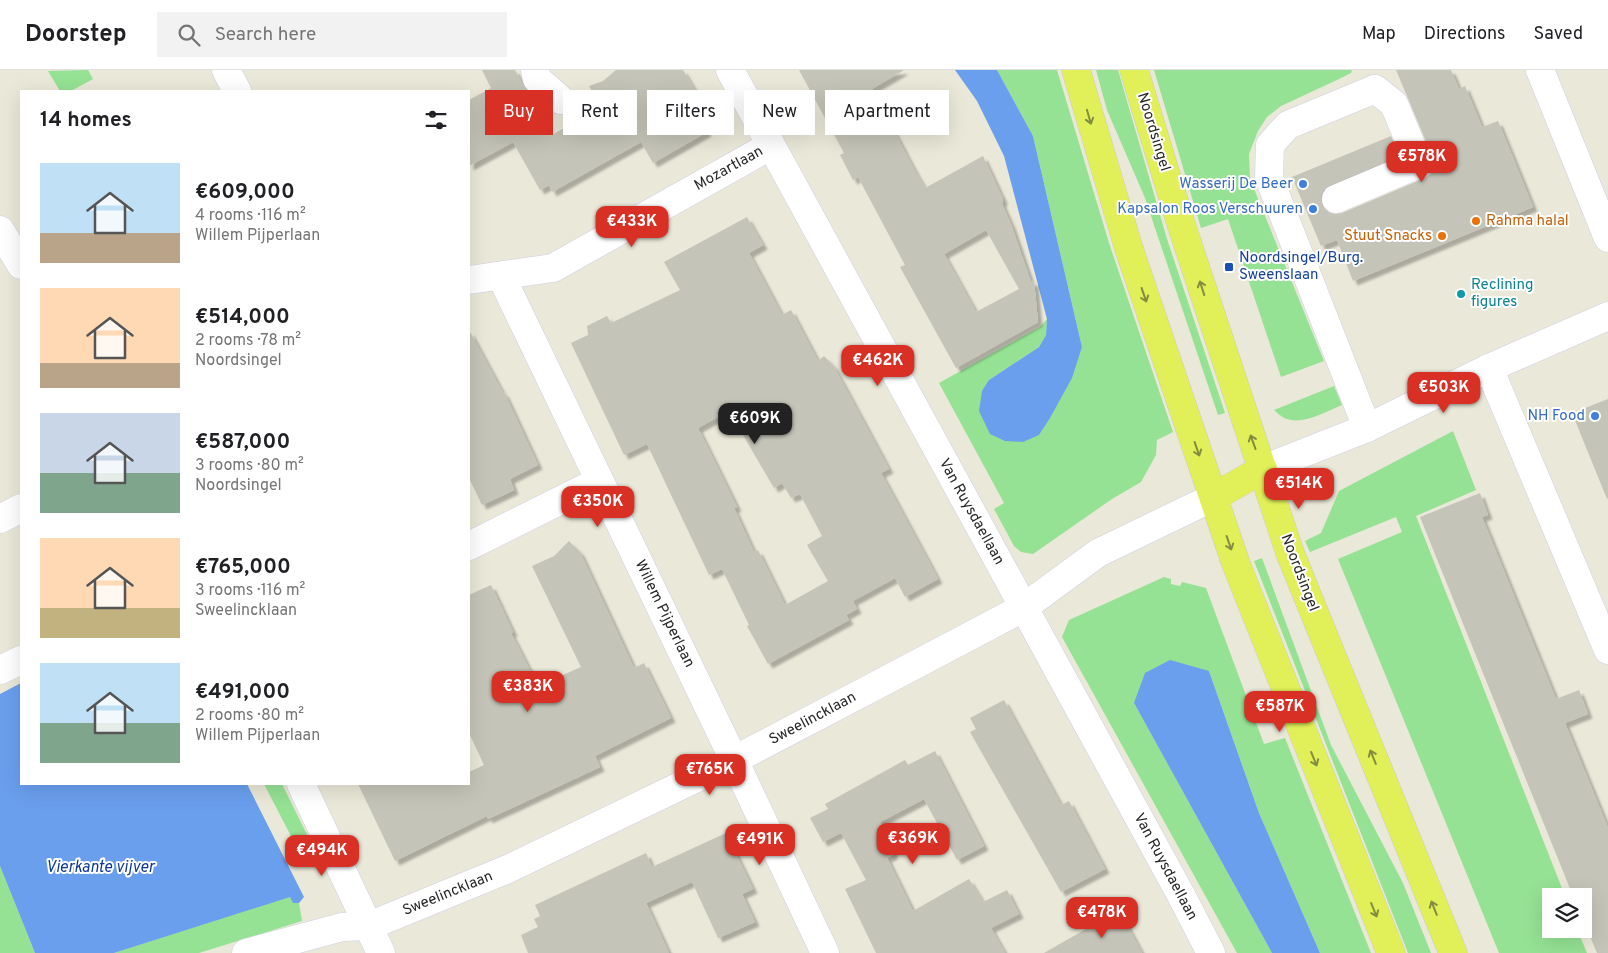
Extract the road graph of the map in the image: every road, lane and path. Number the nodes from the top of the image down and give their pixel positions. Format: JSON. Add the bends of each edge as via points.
{"nodes":[{"id":1,"x":226,"y":70,"type":"edge"},
{"id":2,"x":535,"y":70,"type":"edge"},
{"id":3,"x":730,"y":70,"type":"edge"},
{"id":4,"x":1076,"y":70,"type":"edge"},
{"id":5,"x":1134,"y":70,"type":"edge"},
{"id":6,"x":1540,"y":70,"type":"edge"},
{"id":7,"x":236,"y":90,"type":"edge"},
{"id":8,"x":561,"y":100,"type":"dead end"},
{"id":9,"x":770,"y":146,"type":"junction"},
{"id":10,"x":1336,"y":199,"type":"dead end"},
{"id":11,"x":0,"y":230,"type":"edge"},
{"id":12,"x":1608,"y":238,"type":"edge"},
{"id":13,"x":20,"y":263,"type":"edge"},
{"id":14,"x":501,"y":276,"type":"junction"},
{"id":15,"x":470,"y":280,"type":"edge"},
{"id":16,"x":1608,"y":316,"type":"edge"},
{"id":17,"x":1489,"y":368,"type":"junction"},
{"id":18,"x":1367,"y":428,"type":"junction"},
{"id":19,"x":1263,"y":468,"type":"junction"},
{"id":20,"x":599,"y":481,"type":"junction"},
{"id":21,"x":1214,"y":497,"type":"junction"},
{"id":22,"x":20,"y":509,"type":"edge"},
{"id":23,"x":0,"y":519,"type":"edge"},
{"id":24,"x":470,"y":546,"type":"edge"},
{"id":25,"x":1023,"y":608,"type":"junction"},
{"id":26,"x":1608,"y":650,"type":"edge"},
{"id":27,"x":20,"y":660,"type":"edge"},
{"id":28,"x":0,"y":670,"type":"edge"},
{"id":29,"x":734,"y":760,"type":"junction"},
{"id":30,"x":302,"y":785,"type":"edge"},
{"id":31,"x":369,"y":926,"type":"junction"},
{"id":32,"x":246,"y":953,"type":"edge"},
{"id":33,"x":381,"y":953,"type":"edge"},
{"id":34,"x":825,"y":953,"type":"edge"},
{"id":35,"x":1211,"y":953,"type":"edge"},
{"id":36,"x":1391,"y":953,"type":"edge"},
{"id":37,"x":1453,"y":953,"type":"edge"}],
"edges":[{"from":1,"to":7,"type":"street"},
{"from":2,"to":8,"type":"street","via":[[537,79]]},
{"from":3,"to":9,"type":"street","name":"Van Ruysdaellaan"},
{"from":4,"to":21,"type":"main road","one_way":true,"via":[[1128,249]]},
{"from":19,"to":5,"type":"main road","name":"Noordsingel","one_way":true,"via":[[1181,224]]},
{"from":6,"to":12,"type":"street"},
{"from":9,"to":14,"type":"street","name":"Mozartlaan","via":[[554,268]]},
{"from":9,"to":25,"type":"street","name":"Van Ruysdaellaan"},
{"from":10,"to":18,"type":"street","via":[[1419,164],[1394,104],[1375,89],[1288,125],[1270,145],[1269,170],[1269,178]]},
{"from":11,"to":13,"type":"street"},
{"from":14,"to":15,"type":"street","name":"Mozartlaan"},
{"from":14,"to":20,"type":"street","name":"Willem Pijperlaan"},
{"from":16,"to":17,"type":"street"},
{"from":17,"to":18,"type":"street"},
{"from":17,"to":26,"type":"street"},
{"from":18,"to":19,"type":"street"},
{"from":19,"to":21,"type":"main road"},
{"from":37,"to":19,"type":"main road","name":"Noordsingel","one_way":true,"via":[[1290,553]]},
{"from":20,"to":24,"type":"street"},
{"from":20,"to":29,"type":"street","name":"Willem Pijperlaan"},
{"from":21,"to":25,"type":"street","name":"Sweelincklaan","via":[[1098,552]]},
{"from":21,"to":36,"type":"main road","one_way":true,"via":[[1236,564]]},
{"from":22,"to":23,"type":"street"},
{"from":25,"to":29,"type":"street","name":"Sweelincklaan"},
{"from":25,"to":35,"type":"street","name":"Van Ruysdaellaan"},
{"from":27,"to":28,"type":"street"},
{"from":29,"to":31,"type":"street","name":"Sweelincklaan","via":[[495,875]]},
{"from":29,"to":34,"type":"street","name":"Willem Pijperlaan"},
{"from":30,"to":31,"type":"street"},
{"from":31,"to":32,"type":"street","name":"Sweelincklaan","via":[[342,928]]},
{"from":31,"to":33,"type":"street"}]}
